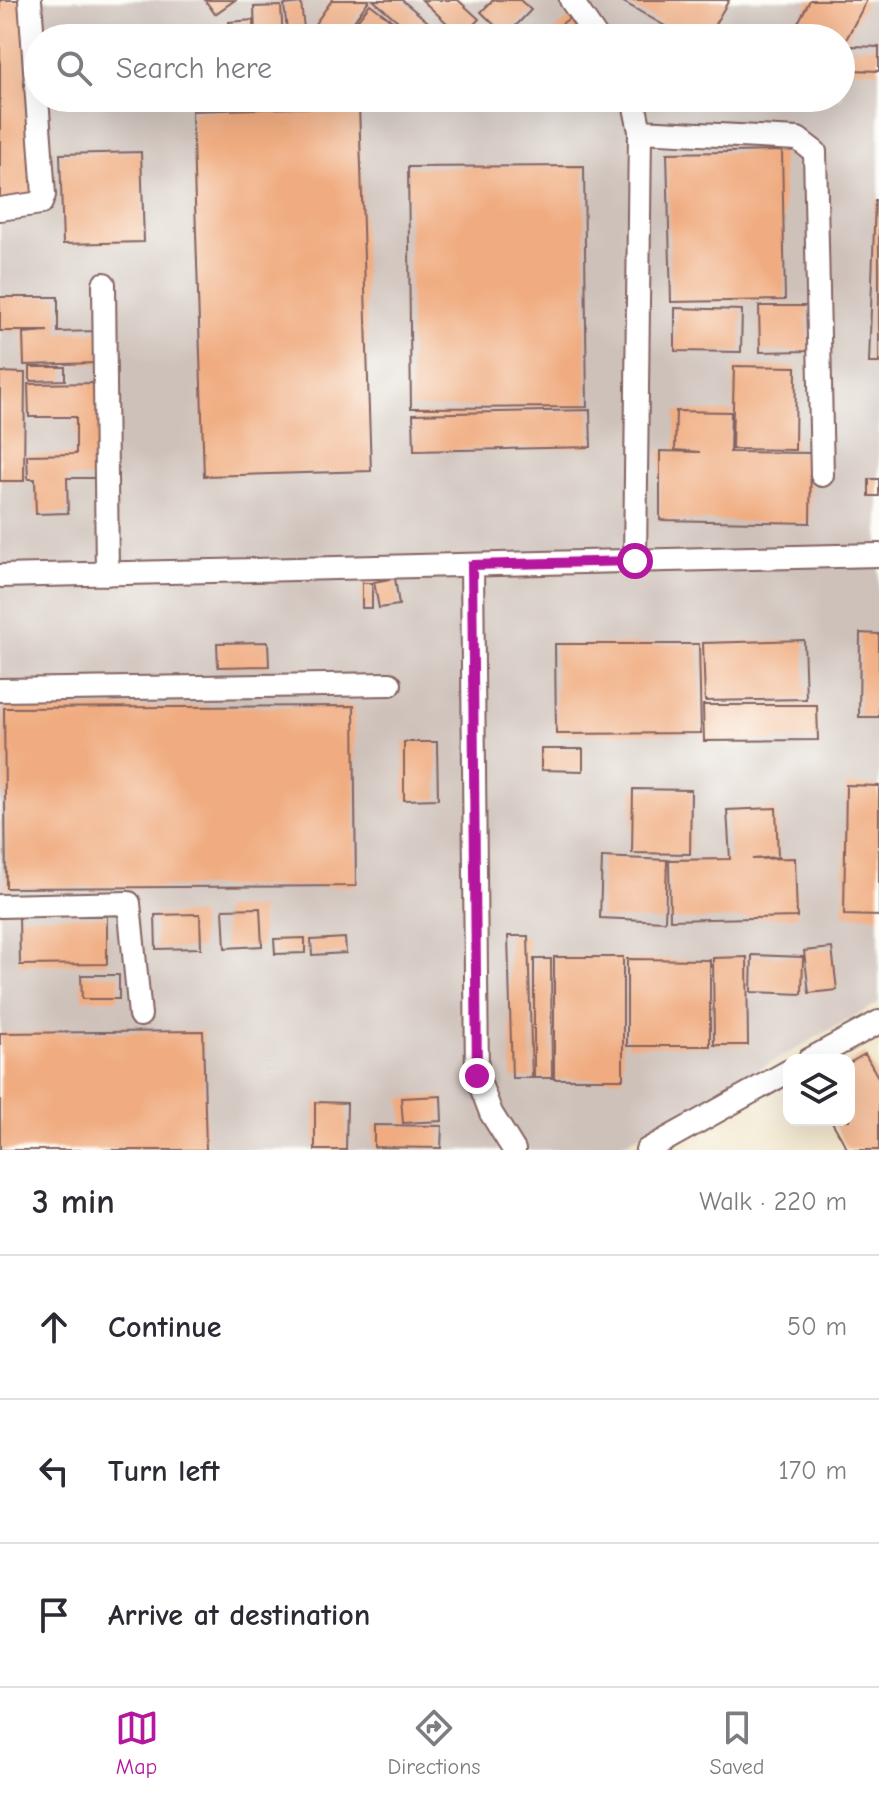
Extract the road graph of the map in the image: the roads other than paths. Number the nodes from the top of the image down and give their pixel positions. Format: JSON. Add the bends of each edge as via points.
{"nodes":[{"id":1,"x":30,"y":0,"type":"edge"},
{"id":2,"x":571,"y":0,"type":"edge"},
{"id":3,"x":32,"y":24,"type":"edge"},
{"id":4,"x":587,"y":24,"type":"edge"},
{"id":5,"x":38,"y":112,"type":"edge"},
{"id":6,"x":636,"y":112,"type":"edge"},
{"id":7,"x":640,"y":131,"type":"junction"},
{"id":8,"x":0,"y":209,"type":"edge"},
{"id":9,"x":104,"y":284,"type":"dead end"},
{"id":10,"x":822,"y":475,"type":"dead end"},
{"id":11,"x":879,"y":555,"type":"edge"},
{"id":12,"x":635,"y":561,"type":"junction"},
{"id":13,"x":472,"y":565,"type":"junction"},
{"id":14,"x":107,"y":574,"type":"junction"},
{"id":15,"x":0,"y":576,"type":"edge"},
{"id":16,"x":390,"y":684,"type":"dead end"},
{"id":17,"x":0,"y":690,"type":"edge"},
{"id":18,"x":0,"y":906,"type":"edge"},
{"id":19,"x":140,"y":1015,"type":"dead end"},
{"id":20,"x":879,"y":1022,"type":"edge"},
{"id":21,"x":820,"y":1054,"type":"edge"},
{"id":22,"x":783,"y":1074,"type":"edge"},
{"id":23,"x":514,"y":1150,"type":"edge"},
{"id":24,"x":647,"y":1150,"type":"edge"}],
"edges":[{"from":1,"to":3,"type":"street"},
{"from":2,"to":4,"type":"street"},
{"from":5,"to":8,"type":"street","via":[[41,203]]},
{"from":6,"to":7,"type":"street"},
{"from":7,"to":10,"type":"street","via":[[798,139],[815,152]]},
{"from":7,"to":12,"type":"street"},
{"from":9,"to":14,"type":"street"},
{"from":11,"to":12,"type":"street"},
{"from":12,"to":13,"type":"street"},
{"from":13,"to":14,"type":"street"},
{"from":13,"to":23,"type":"street","via":[[477,1076],[491,1113]]},
{"from":14,"to":15,"type":"street"},
{"from":16,"to":17,"type":"street"},
{"from":18,"to":19,"type":"street","via":[[129,903]]},
{"from":20,"to":21,"type":"street"},
{"from":22,"to":24,"type":"street"}]}
